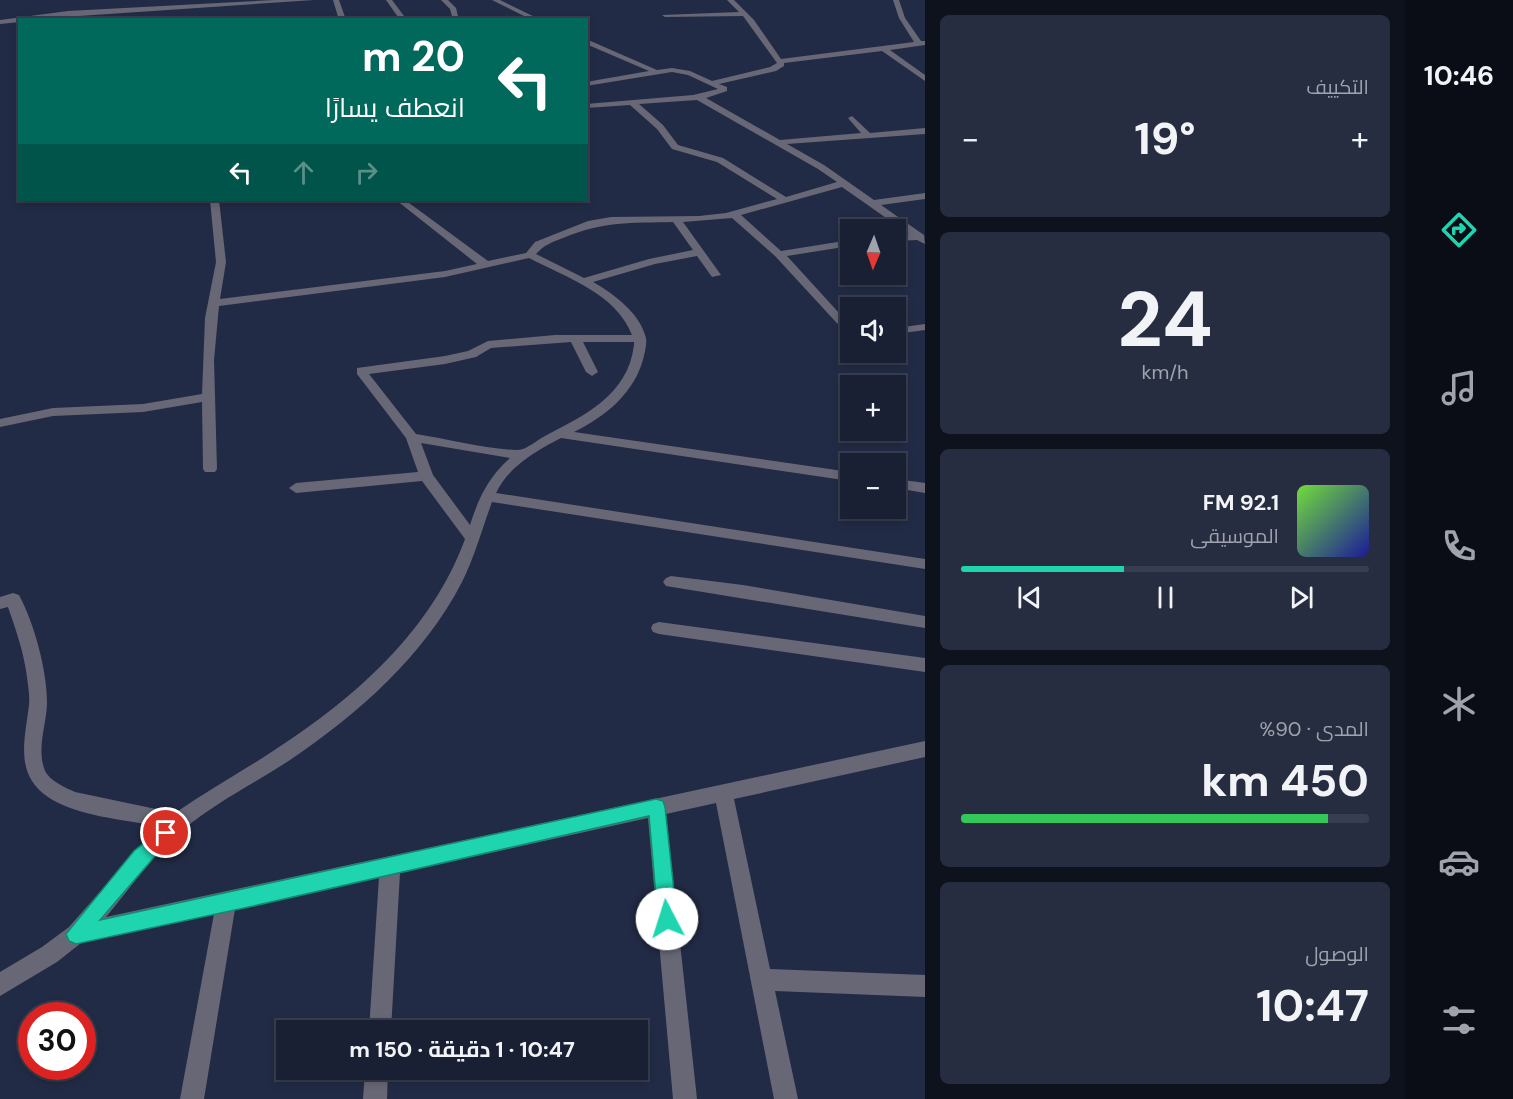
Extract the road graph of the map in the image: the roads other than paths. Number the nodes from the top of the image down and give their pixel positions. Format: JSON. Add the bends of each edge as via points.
{"nodes":[{"id":1,"x":311,"y":0,"type":"edge"},
{"id":2,"x":336,"y":0,"type":"edge"},
{"id":3,"x":389,"y":0,"type":"edge"},
{"id":4,"x":444,"y":0,"type":"edge"},
{"id":5,"x":495,"y":0,"type":"edge"},
{"id":6,"x":730,"y":0,"type":"edge"},
{"id":7,"x":896,"y":0,"type":"edge"},
{"id":8,"x":744,"y":14,"type":"junction"},
{"id":9,"x":665,"y":15,"type":"dead end"},
{"id":10,"x":34,"y":18,"type":"edge"},
{"id":11,"x":342,"y":18,"type":"edge"},
{"id":12,"x":403,"y":18,"type":"edge"},
{"id":13,"x":456,"y":18,"type":"edge"},
{"id":14,"x":534,"y":18,"type":"edge"},
{"id":15,"x":18,"y":20,"type":"edge"},
{"id":16,"x":0,"y":22,"type":"edge"},
{"id":17,"x":588,"y":42,"type":"edge"},
{"id":18,"x":922,"y":43,"type":"edge"},
{"id":19,"x":883,"y":48,"type":"junction"},
{"id":20,"x":780,"y":61,"type":"junction"},
{"id":21,"x":654,"y":71,"type":"junction"},
{"id":22,"x":923,"y":75,"type":"edge"},
{"id":23,"x":712,"y":83,"type":"junction"},
{"id":24,"x":588,"y":84,"type":"edge"},
{"id":25,"x":696,"y":96,"type":"junction"},
{"id":26,"x":632,"y":102,"type":"junction"},
{"id":27,"x":588,"y":106,"type":"edge"},
{"id":28,"x":852,"y":118,"type":"dead end"},
{"id":29,"x":925,"y":131,"type":"edge"},
{"id":30,"x":867,"y":135,"type":"junction"},
{"id":31,"x":782,"y":142,"type":"junction"},
{"id":32,"x":845,"y":183,"type":"junction"},
{"id":33,"x":925,"y":196,"type":"edge"},
{"id":34,"x":783,"y":199,"type":"junction"},
{"id":35,"x":214,"y":201,"type":"edge"},
{"id":36,"x":401,"y":201,"type":"edge"},
{"id":37,"x":874,"y":203,"type":"junction"},
{"id":38,"x":735,"y":215,"type":"junction"},
{"id":39,"x":676,"y":220,"type":"junction"},
{"id":40,"x":906,"y":238,"type":"edge"},
{"id":41,"x":923,"y":239,"type":"edge"},
{"id":42,"x":840,"y":245,"type":"edge"},
{"id":43,"x":699,"y":252,"type":"junction"},
{"id":44,"x":779,"y":254,"type":"junction"},
{"id":45,"x":530,"y":255,"type":"junction"},
{"id":46,"x":486,"y":265,"type":"junction"},
{"id":47,"x":716,"y":275,"type":"dead end"},
{"id":48,"x":582,"y":282,"type":"junction"},
{"id":49,"x":214,"y":303,"type":"junction"},
{"id":50,"x":840,"y":320,"type":"edge"},
{"id":51,"x":925,"y":327,"type":"edge"},
{"id":52,"x":906,"y":330,"type":"edge"},
{"id":53,"x":640,"y":338,"type":"junction"},
{"id":54,"x":575,"y":339,"type":"junction"},
{"id":55,"x":592,"y":372,"type":"dead end"},
{"id":56,"x":209,"y":397,"type":"junction"},
{"id":57,"x":0,"y":423,"type":"edge"},
{"id":58,"x":560,"y":434,"type":"junction"},
{"id":59,"x":412,"y":437,"type":"junction"},
{"id":60,"x":519,"y":455,"type":"junction"},
{"id":61,"x":210,"y":469,"type":"dead end"},
{"id":62,"x":426,"y":476,"type":"junction"},
{"id":63,"x":840,"y":476,"type":"edge"},
{"id":64,"x":906,"y":485,"type":"edge"},
{"id":65,"x":296,"y":488,"type":"dead end"},
{"id":66,"x":925,"y":488,"type":"edge"},
{"id":67,"x":486,"y":496,"type":"junction"},
{"id":68,"x":473,"y":539,"type":"junction"},
{"id":69,"x":925,"y":564,"type":"edge"},
{"id":70,"x":671,"y":582,"type":"dead end"},
{"id":71,"x":0,"y":603,"type":"edge"},
{"id":72,"x":925,"y":622,"type":"edge"},
{"id":73,"x":659,"y":628,"type":"dead end"},
{"id":74,"x":925,"y":665,"type":"edge"},
{"id":75,"x":925,"y":749,"type":"edge"},
{"id":76,"x":723,"y":792,"type":"junction"},
{"id":77,"x":656,"y":807,"type":"junction"},
{"id":78,"x":178,"y":822,"type":"junction"},
{"id":79,"x":390,"y":867,"type":"junction"},
{"id":80,"x":226,"y":904,"type":"junction"},
{"id":81,"x":76,"y":934,"type":"junction"},
{"id":82,"x":762,"y":980,"type":"junction"},
{"id":83,"x":0,"y":985,"type":"edge"},
{"id":84,"x":925,"y":986,"type":"edge"},
{"id":85,"x":381,"y":1020,"type":"edge"},
{"id":86,"x":376,"y":1080,"type":"edge"},
{"id":87,"x":192,"y":1099,"type":"edge"},
{"id":88,"x":375,"y":1099,"type":"edge"},
{"id":89,"x":685,"y":1099,"type":"edge"},
{"id":90,"x":786,"y":1099,"type":"edge"}],
"edges":[{"from":1,"to":10,"type":"street","via":[[78,12]]},
{"from":2,"to":11,"type":"street"},
{"from":3,"to":12,"type":"street"},
{"from":4,"to":13,"type":"street","via":[[453,8]]},
{"from":5,"to":14,"type":"street"},
{"from":6,"to":8,"type":"street"},
{"from":7,"to":18,"type":"street","via":[[902,18]]},
{"from":8,"to":9,"type":"street"},
{"from":8,"to":20,"type":"street"},
{"from":15,"to":16,"type":"street"},
{"from":17,"to":21,"type":"street"},
{"from":18,"to":19,"type":"street"},
{"from":19,"to":20,"type":"street"},
{"from":19,"to":22,"type":"street"},
{"from":20,"to":23,"type":"street","via":[[773,69]]},
{"from":21,"to":23,"type":"street","via":[[682,70]]},
{"from":21,"to":24,"type":"street"},
{"from":23,"to":25,"type":"street","via":[[724,91]]},
{"from":25,"to":26,"type":"street"},
{"from":25,"to":31,"type":"street"},
{"from":26,"to":27,"type":"street"},
{"from":26,"to":34,"type":"street","via":[[675,147],[720,160]]},
{"from":28,"to":30,"type":"street"},
{"from":29,"to":30,"type":"street"},
{"from":30,"to":31,"type":"street"},
{"from":31,"to":32,"type":"street"},
{"from":32,"to":34,"type":"street"},
{"from":32,"to":37,"type":"street"},
{"from":33,"to":37,"type":"street"},
{"from":34,"to":38,"type":"street"},
{"from":35,"to":49,"type":"street","via":[[222,262]]},
{"from":36,"to":46,"type":"street"},
{"from":37,"to":41,"type":"street"},
{"from":38,"to":39,"type":"street"},
{"from":38,"to":44,"type":"street"},
{"from":39,"to":43,"type":"street"},
{"from":39,"to":45,"type":"street","via":[[588,224],[538,244]]},
{"from":40,"to":41,"type":"street"},
{"from":42,"to":44,"type":"street"},
{"from":43,"to":47,"type":"street"},
{"from":43,"to":48,"type":"street"},
{"from":44,"to":50,"type":"street"},
{"from":45,"to":46,"type":"street"},
{"from":45,"to":48,"type":"street"},
{"from":46,"to":49,"type":"street","via":[[445,274]]},
{"from":48,"to":53,"type":"street","via":[[616,301],[632,319]]},
{"from":49,"to":56,"type":"street"},
{"from":51,"to":52,"type":"street"},
{"from":53,"to":54,"type":"street"},
{"from":53,"to":58,"type":"street","via":[[629,381],[615,401],[591,419]]},
{"from":54,"to":55,"type":"street"},
{"from":54,"to":59,"type":"street","via":[[488,345],[472,354],[445,360],[360,371]]},
{"from":56,"to":57,"type":"street","via":[[144,408],[53,412]]},
{"from":56,"to":61,"type":"street"},
{"from":58,"to":60,"type":"street"},
{"from":58,"to":63,"type":"street"},
{"from":59,"to":60,"type":"street"},
{"from":59,"to":62,"type":"street"},
{"from":60,"to":67,"type":"street"},
{"from":62,"to":65,"type":"street"},
{"from":62,"to":68,"type":"street"},
{"from":64,"to":66,"type":"street"},
{"from":67,"to":68,"type":"street"},
{"from":67,"to":69,"type":"street"},
{"from":68,"to":78,"type":"street","via":[[456,579],[396,663],[352,705]]},
{"from":70,"to":72,"type":"street"},
{"from":71,"to":78,"type":"street","via":[[13,599],[30,647],[38,702],[32,745],[37,776],[72,800]]},
{"from":73,"to":74,"type":"street"},
{"from":75,"to":76,"type":"street"},
{"from":76,"to":77,"type":"street"},
{"from":76,"to":82,"type":"street"},
{"from":77,"to":79,"type":"street"},
{"from":77,"to":89,"type":"street"},
{"from":78,"to":81,"type":"street","via":[[140,857]]},
{"from":79,"to":80,"type":"street"},
{"from":79,"to":85,"type":"street"},
{"from":80,"to":81,"type":"street"},
{"from":80,"to":87,"type":"street"},
{"from":81,"to":83,"type":"street"},
{"from":82,"to":84,"type":"street"},
{"from":82,"to":90,"type":"street"},
{"from":86,"to":88,"type":"street"}]}
